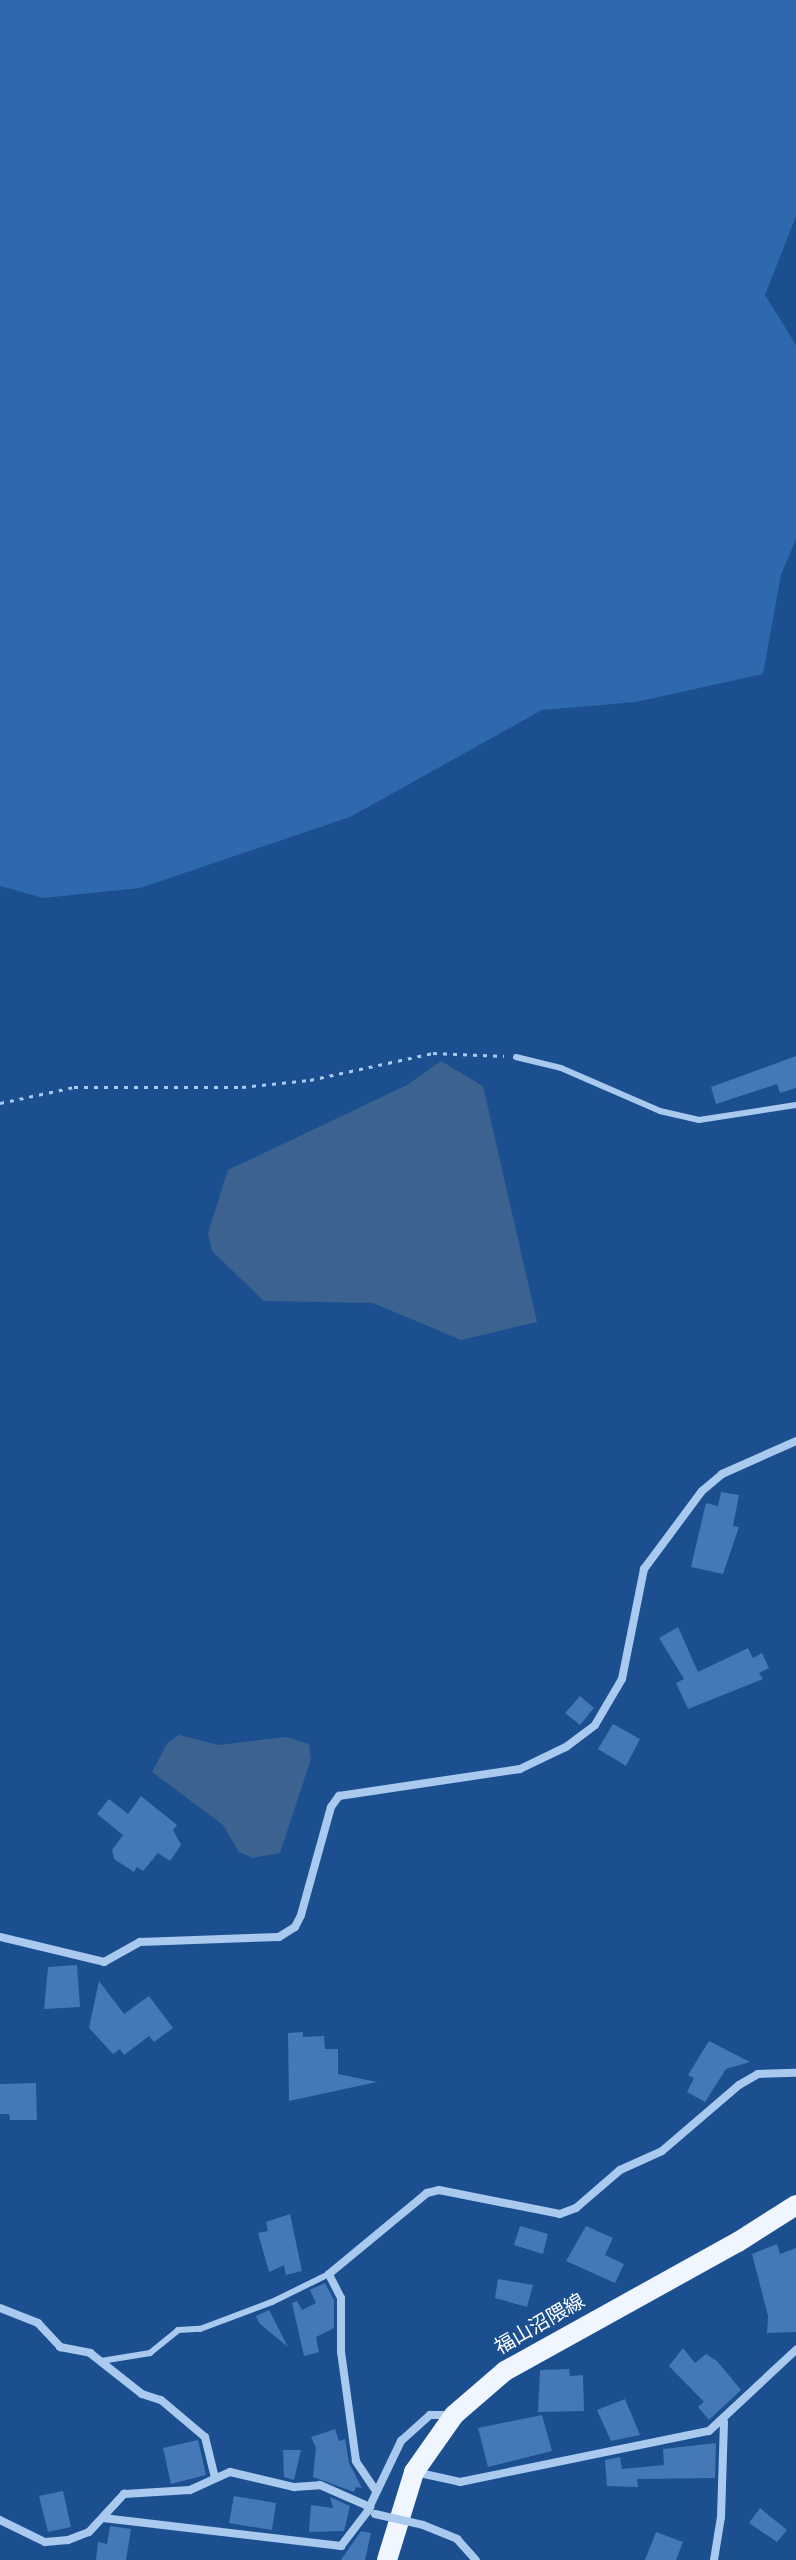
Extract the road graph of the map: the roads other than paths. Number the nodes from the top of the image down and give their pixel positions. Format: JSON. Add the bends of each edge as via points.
{"nodes":[{"id":1,"x":516,"y":1057,"type":"road end"},
{"id":2,"x":796,"y":1105,"type":"edge"},
{"id":3,"x":796,"y":1441,"type":"edge"},
{"id":4,"x":0,"y":1937,"type":"edge"},
{"id":5,"x":796,"y":2073,"type":"edge"},
{"id":6,"x":796,"y":2205,"type":"edge"},
{"id":7,"x":329,"y":2274,"type":"junction"},
{"id":8,"x":0,"y":2308,"type":"edge"},
{"id":9,"x":796,"y":2350,"type":"edge"},
{"id":10,"x":101,"y":2361,"type":"junction"},
{"id":11,"x":454,"y":2415,"type":"junction"},
{"id":12,"x":724,"y":2422,"type":"junction"},
{"id":13,"x":414,"y":2472,"type":"junction"},
{"id":14,"x":215,"y":2478,"type":"junction"},
{"id":15,"x":376,"y":2491,"type":"junction"},
{"id":16,"x":371,"y":2511,"type":"junction"},
{"id":17,"x":103,"y":2518,"type":"junction"},
{"id":18,"x":0,"y":2520,"type":"edge"},
{"id":19,"x":387,"y":2560,"type":"edge"},
{"id":20,"x":476,"y":2560,"type":"edge"},
{"id":21,"x":714,"y":2560,"type":"edge"}],
"edges":[{"from":1,"to":2,"type":"lane","via":[[561,1068],[660,1111],[699,1120]]},
{"from":3,"to":4,"type":"street","via":[[722,1474],[702,1491],[644,1569],[622,1679],[595,1725],[566,1747],[520,1769],[339,1796],[331,1807],[301,1915],[295,1927],[279,1937],[140,1942],[104,1962]]},
{"from":5,"to":7,"type":"street","via":[[758,2074],[739,2085],[662,2151],[620,2170],[576,2208],[560,2214],[439,2190],[427,2193]]},
{"from":6,"to":11,"type":"main road","name":"福山沼隈線","via":[[505,2371]]},
{"from":7,"to":10,"type":"lane","via":[[200,2329],[178,2330],[150,2353]]},
{"from":7,"to":15,"type":"street","via":[[341,2298],[341,2352],[356,2461]]},
{"from":8,"to":10,"type":"street","via":[[38,2323],[60,2347],[90,2353]]},
{"from":9,"to":12,"type":"street"},
{"from":10,"to":14,"type":"street","via":[[205,2437]]},
{"from":11,"to":13,"type":"main road","name":"福山沼隈線"},
{"from":11,"to":15,"type":"street","via":[[430,2415],[401,2441]]},
{"from":12,"to":13,"type":"street","via":[[709,2431],[460,2482]]},
{"from":12,"to":21,"type":"street"},
{"from":13,"to":19,"type":"main road","name":"福山沼隈線"},
{"from":14,"to":16,"type":"street","via":[[240,2472],[294,2487],[320,2485]]},
{"from":14,"to":17,"type":"street","via":[[190,2490],[124,2494]]},
{"from":15,"to":16,"type":"street"},
{"from":16,"to":17,"type":"street","via":[[341,2546]]},
{"from":16,"to":20,"type":"street","bridge":true,"via":[[457,2539]]},
{"from":17,"to":18,"type":"street","via":[[89,2532],[45,2542]]}]}
